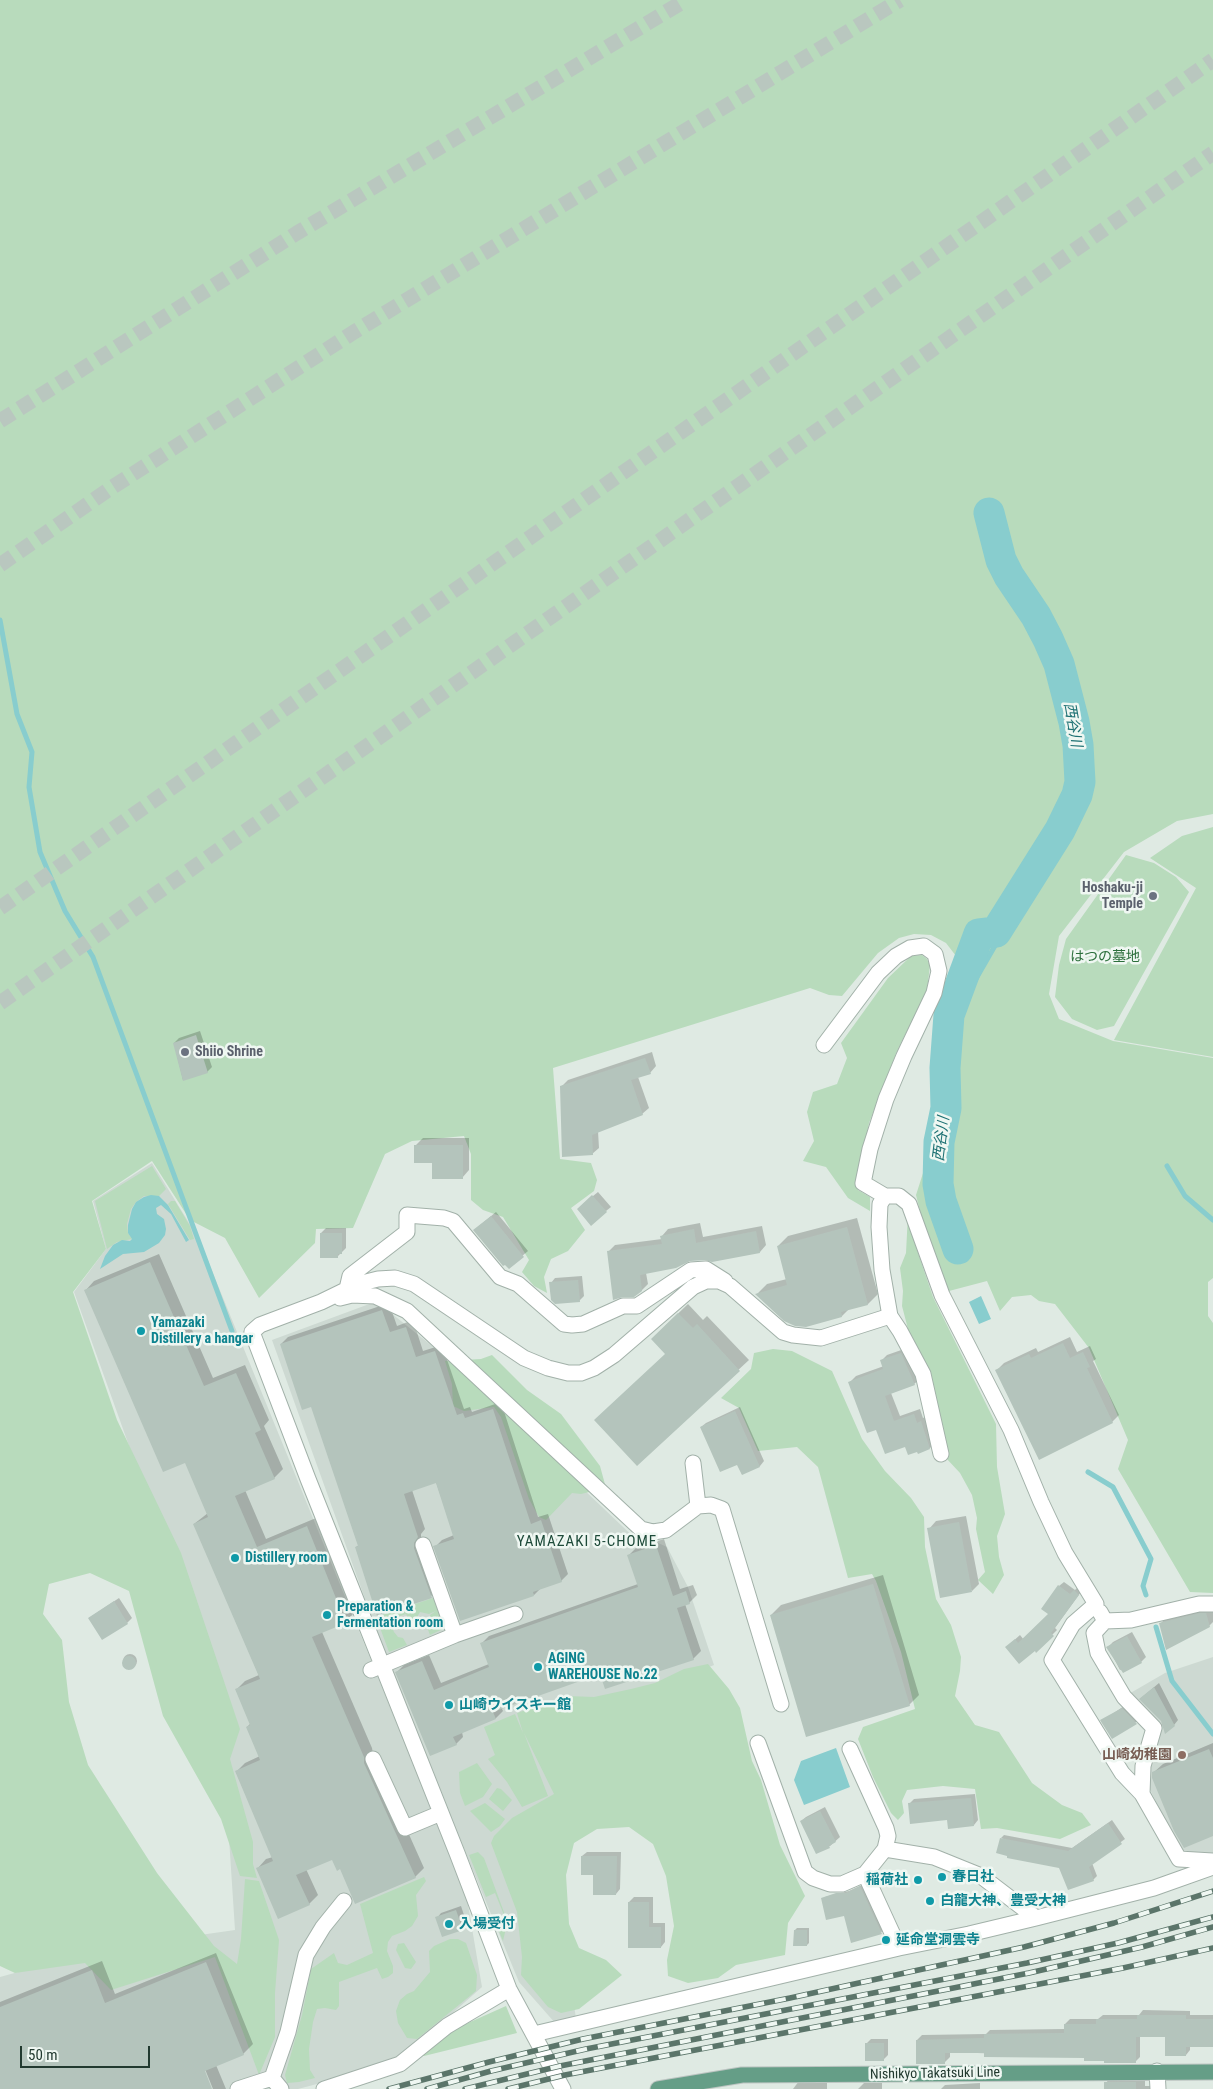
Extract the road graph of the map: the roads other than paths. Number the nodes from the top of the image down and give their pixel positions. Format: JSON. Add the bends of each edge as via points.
{"nodes":[{"id":1,"x":824,"y":1045,"type":"dead end"},
{"id":2,"x":885,"y":1196,"type":"junction"},
{"id":3,"x":730,"y":1286,"type":"junction"},
{"id":4,"x":347,"y":1289,"type":"junction"},
{"id":5,"x":321,"y":1302,"type":"junction"},
{"id":6,"x":890,"y":1316,"type":"junction"},
{"id":7,"x":942,"y":1454,"type":"dead end"},
{"id":8,"x":694,"y":1463,"type":"dead end"},
{"id":9,"x":698,"y":1506,"type":"junction"},
{"id":10,"x":423,"y":1545,"type":"dead end"},
{"id":11,"x":1096,"y":1604,"type":"junction"},
{"id":12,"x":1213,"y":1604,"type":"edge"},
{"id":13,"x":515,"y":1614,"type":"dead end"},
{"id":14,"x":1105,"y":1622,"type":"junction"},
{"id":15,"x":455,"y":1635,"type":"junction"},
{"id":16,"x":377,"y":1667,"type":"junction"},
{"id":17,"x":781,"y":1704,"type":"dead end"},
{"id":18,"x":758,"y":1743,"type":"dead end"},
{"id":19,"x":850,"y":1749,"type":"dead end"},
{"id":20,"x":373,"y":1759,"type":"dead end"},
{"id":21,"x":1142,"y":1794,"type":"junction"},
{"id":22,"x":442,"y":1813,"type":"junction"},
{"id":23,"x":886,"y":1849,"type":"junction"},
{"id":24,"x":1213,"y":1861,"type":"edge"},
{"id":25,"x":1213,"y":1867,"type":"edge"},
{"id":26,"x":865,"y":1874,"type":"junction"},
{"id":27,"x":344,"y":1901,"type":"dead end"},
{"id":28,"x":1036,"y":1918,"type":"junction"},
{"id":29,"x":898,"y":1948,"type":"junction"},
{"id":30,"x":509,"y":1989,"type":"junction"},
{"id":31,"x":534,"y":2034,"type":"junction"},
{"id":32,"x":1157,"y":2071,"type":"junction"},
{"id":33,"x":1213,"y":2072,"type":"edge"},
{"id":34,"x":277,"y":2084,"type":"edge"},
{"id":35,"x":685,"y":2087,"type":"edge"},
{"id":36,"x":238,"y":2089,"type":"edge"},
{"id":37,"x":324,"y":2089,"type":"edge"},
{"id":38,"x":563,"y":2089,"type":"edge"},
{"id":39,"x":658,"y":2089,"type":"edge"},
{"id":40,"x":1158,"y":2089,"type":"edge"}],
"edges":[{"from":1,"to":2,"type":"street","via":[[878,973],[896,956],[910,948],[924,946],[935,954],[939,971],[934,993],[886,1099],[868,1158],[863,1183]]},
{"from":2,"to":6,"type":"street","via":[[880,1204],[879,1227]]},
{"from":2,"to":11,"type":"street","via":[[899,1196],[909,1204],[942,1294],[1011,1430],[1065,1553]]},
{"from":3,"to":4,"type":"street","via":[[719,1281],[706,1281],[693,1287],[614,1355],[582,1373],[548,1368],[524,1358],[414,1284],[395,1278],[378,1279]]},
{"from":3,"to":4,"type":"street","via":[[706,1269],[691,1270],[636,1306],[623,1306],[583,1324],[564,1324],[518,1284],[500,1277],[453,1221],[407,1215],[406,1232],[350,1276]]},
{"from":3,"to":6,"type":"street","via":[[783,1332],[793,1336],[821,1338]]},
{"from":4,"to":5,"type":"street"},
{"from":5,"to":9,"type":"street","via":[[352,1295],[375,1296],[407,1311],[641,1529],[653,1532],[666,1530]]},
{"from":5,"to":16,"type":"street","via":[[260,1325],[252,1332]]},
{"from":6,"to":7,"type":"street","via":[[923,1374]]},
{"from":8,"to":9,"type":"street"},
{"from":9,"to":17,"type":"street","via":[[711,1505],[722,1509]]},
{"from":10,"to":15,"type":"street"},
{"from":11,"to":14,"type":"street"},
{"from":11,"to":21,"type":"street","via":[[1073,1624],[1052,1660],[1122,1773]]},
{"from":12,"to":14,"type":"street"},
{"from":13,"to":15,"type":"street"},
{"from":14,"to":21,"type":"street","via":[[1094,1633],[1098,1653],[1124,1697],[1154,1728],[1143,1766]]},
{"from":15,"to":16,"type":"street"},
{"from":16,"to":22,"type":"street"},
{"from":18,"to":26,"type":"street","via":[[805,1872],[830,1884],[842,1884]]},
{"from":19,"to":23,"type":"street","via":[[886,1828]]},
{"from":20,"to":22,"type":"street","via":[[405,1828]]},
{"from":21,"to":24,"type":"street","via":[[1180,1859]]},
{"from":22,"to":30,"type":"street"},
{"from":23,"to":26,"type":"street"},
{"from":23,"to":28,"type":"street","via":[[934,1857],[981,1876]]},
{"from":25,"to":28,"type":"street","via":[[1154,1888]]},
{"from":26,"to":29,"type":"street"},
{"from":27,"to":34,"type":"street","via":[[306,1955]]},
{"from":28,"to":29,"type":"street"},
{"from":29,"to":31,"type":"street"},
{"from":30,"to":31,"type":"street"},
{"from":30,"to":37,"type":"street","via":[[447,2026],[400,2064]]},
{"from":31,"to":38,"type":"street"},
{"from":32,"to":33,"type":"main road","name":"Nishikyo Takatsuki Line"},
{"from":32,"to":35,"type":"main road","name":"Nishikyo Takatsuki Line","via":[[742,2075]]},
{"from":32,"to":40,"type":"street"},
{"from":34,"to":36,"type":"street"},
{"from":35,"to":39,"type":"main road","name":"Nishikyo Takatsuki Line"}]}
